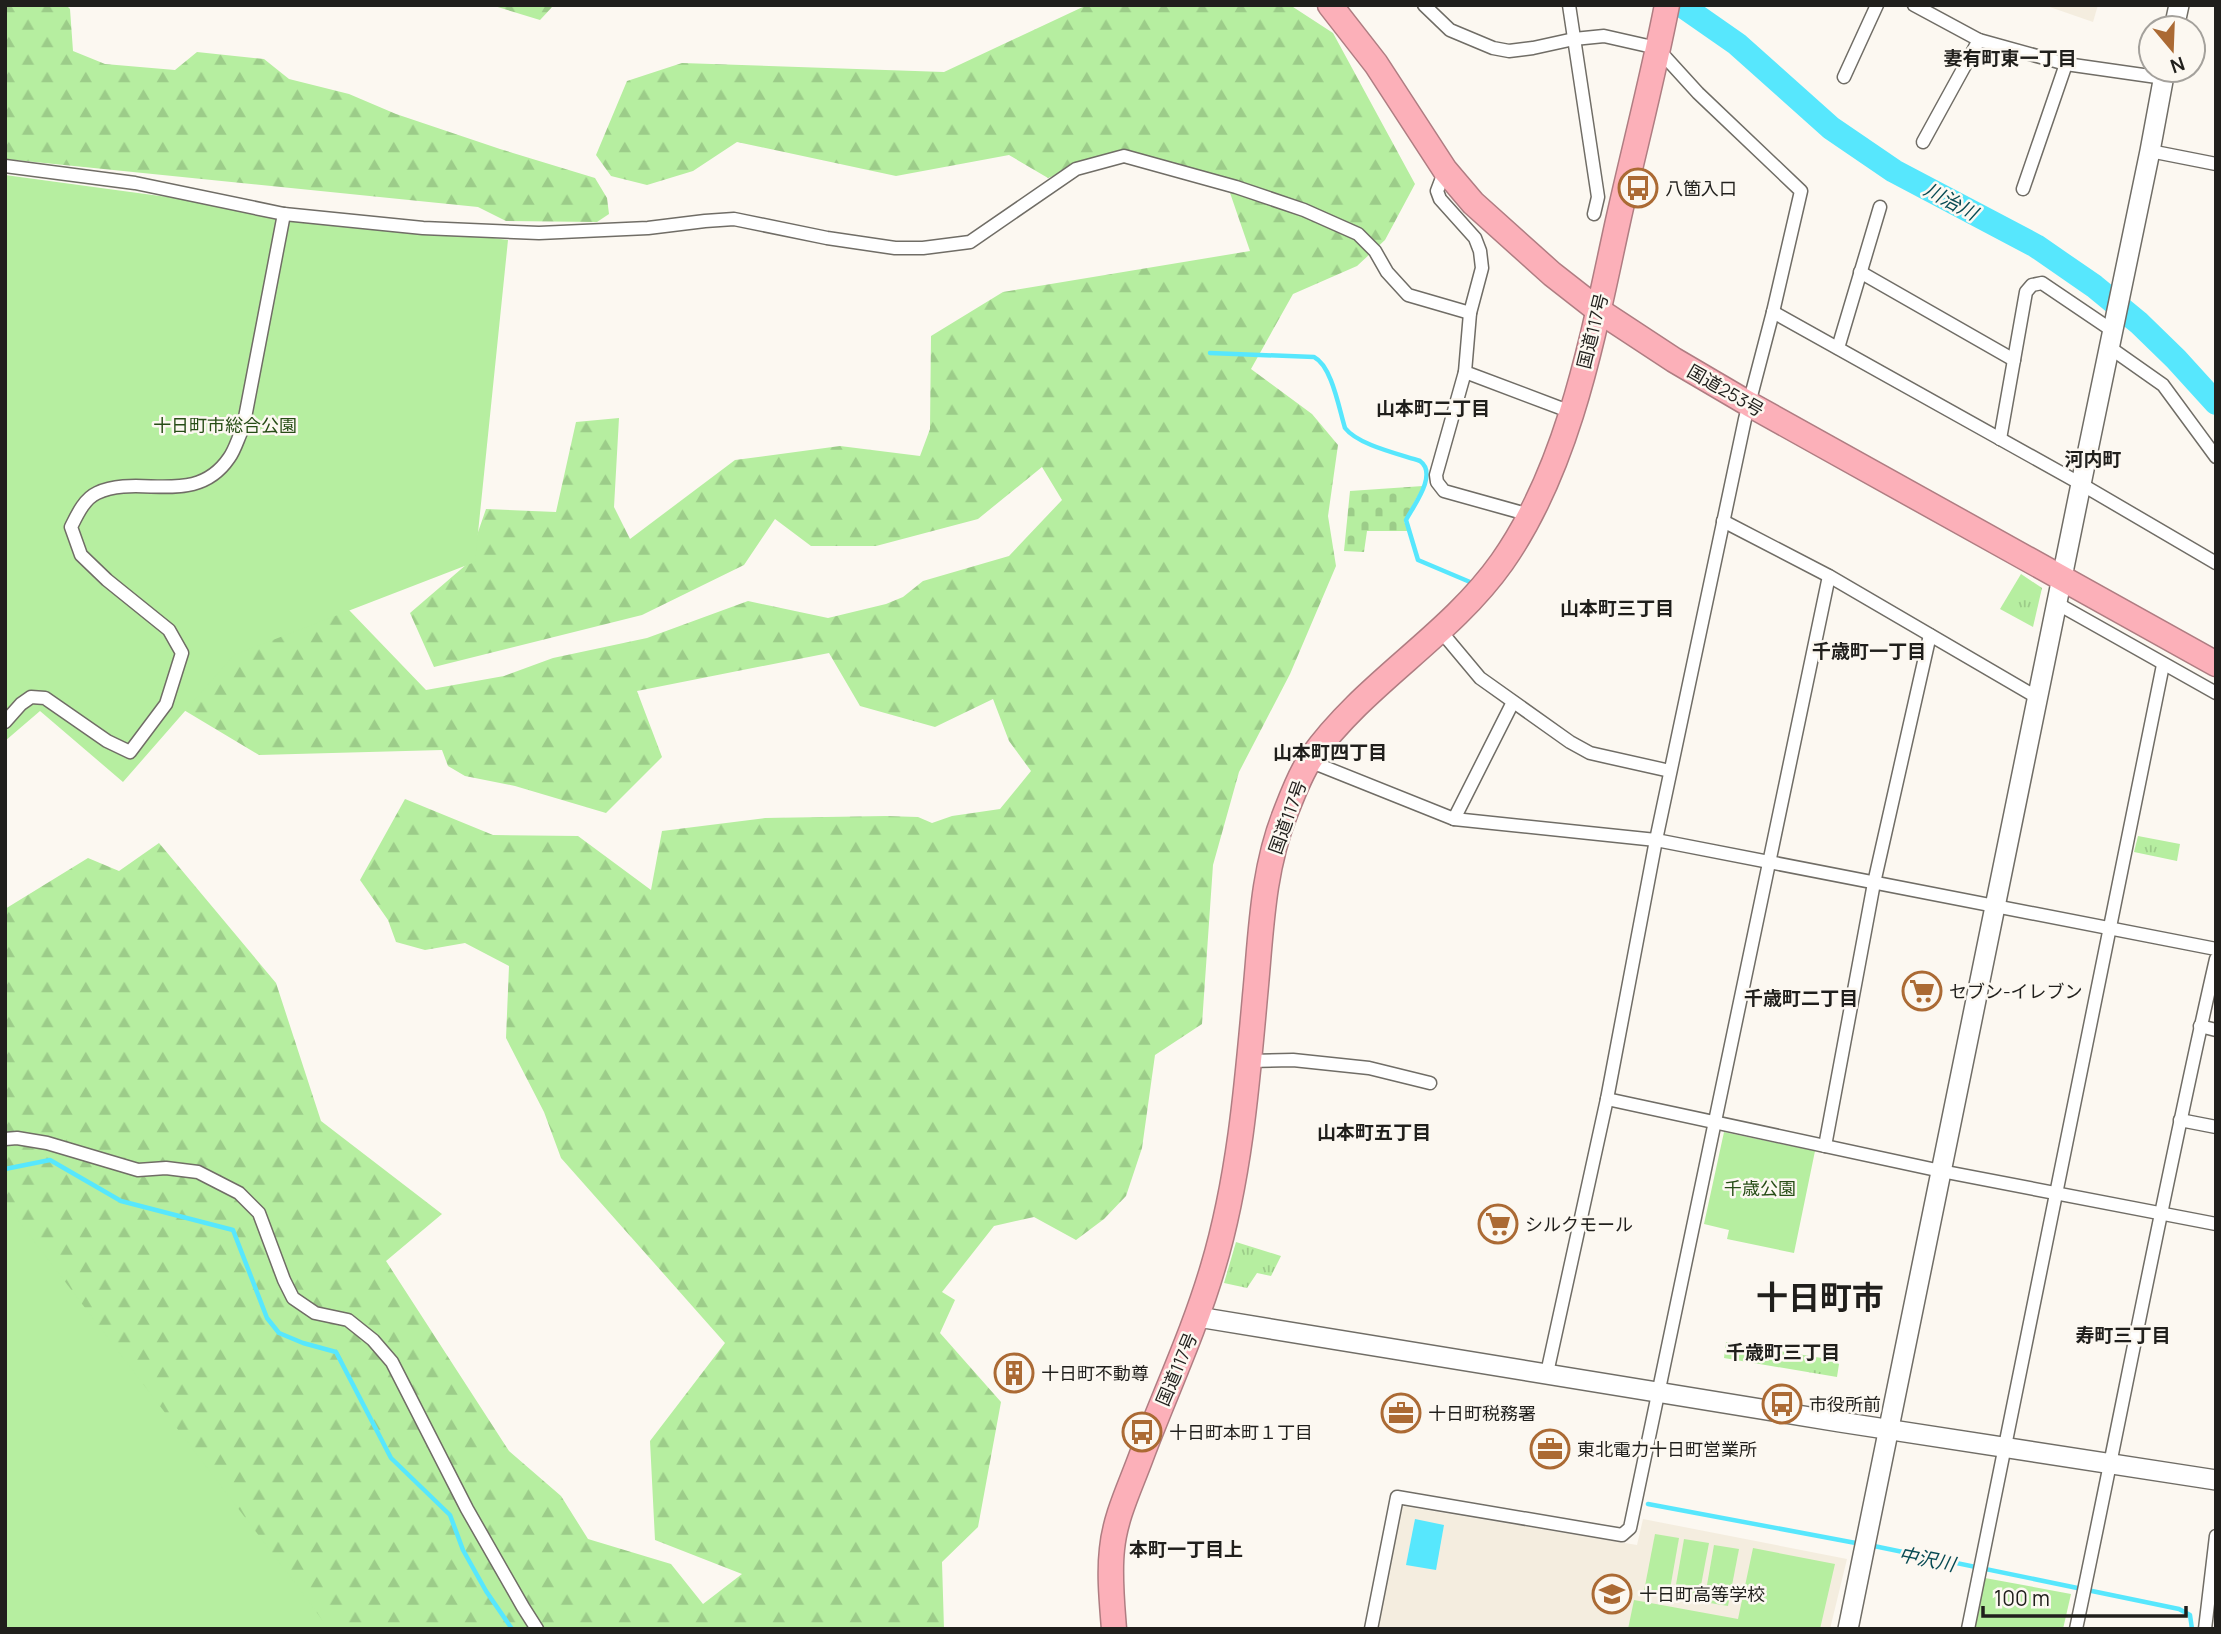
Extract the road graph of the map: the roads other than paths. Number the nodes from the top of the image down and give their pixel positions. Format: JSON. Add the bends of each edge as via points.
{"nodes":[{"id":1,"x":1330,"y":5,"type":"edge"},
{"id":2,"x":1424,"y":5,"type":"edge"},
{"id":3,"x":1569,"y":5,"type":"edge"},
{"id":4,"x":1877,"y":5,"type":"edge"},
{"id":5,"x":1914,"y":5,"type":"edge"},
{"id":6,"x":1665,"y":14,"type":"edge"},
{"id":7,"x":1574,"y":38,"type":"junction"},
{"id":8,"x":1979,"y":40,"type":"junction"},
{"id":9,"x":1657,"y":48,"type":"junction"},
{"id":10,"x":2066,"y":64,"type":"junction"},
{"id":11,"x":2137,"y":71,"type":"edge"},
{"id":12,"x":1844,"y":77,"type":"dead end"},
{"id":13,"x":2162,"y":84,"type":"edge"},
{"id":14,"x":1923,"y":142,"type":"dead end"},
{"id":15,"x":2150,"y":151,"type":"junction"},
{"id":16,"x":2216,"y":164,"type":"edge"},
{"id":17,"x":5,"y":166,"type":"edge"},
{"id":18,"x":1445,"y":170,"type":"junction"},
{"id":19,"x":2023,"y":189,"type":"dead end"},
{"id":20,"x":1880,"y":207,"type":"dead end"},
{"id":21,"x":284,"y":214,"type":"junction"},
{"id":22,"x":1594,"y":214,"type":"dead end"},
{"id":23,"x":1860,"y":272,"type":"junction"},
{"id":24,"x":1598,"y":310,"type":"junction"},
{"id":25,"x":1773,"y":312,"type":"junction"},
{"id":26,"x":1470,"y":313,"type":"junction"},
{"id":27,"x":2112,"y":334,"type":"junction"},
{"id":28,"x":1838,"y":348,"type":"junction"},
{"id":29,"x":2014,"y":360,"type":"junction"},
{"id":30,"x":1465,"y":372,"type":"junction"},
{"id":31,"x":1749,"y":404,"type":"junction"},
{"id":32,"x":1571,"y":412,"type":"junction"},
{"id":33,"x":2000,"y":439,"type":"junction"},
{"id":34,"x":2216,"y":457,"type":"edge"},
{"id":35,"x":2081,"y":484,"type":"junction"},
{"id":36,"x":1530,"y":515,"type":"junction"},
{"id":37,"x":1723,"y":522,"type":"junction"},
{"id":38,"x":2216,"y":563,"type":"edge"},
{"id":39,"x":2063,"y":573,"type":"junction"},
{"id":40,"x":1829,"y":576,"type":"junction"},
{"id":41,"x":2058,"y":604,"type":"junction"},
{"id":42,"x":1439,"y":629,"type":"junction"},
{"id":43,"x":1930,"y":635,"type":"junction"},
{"id":44,"x":2216,"y":650,"type":"edge"},
{"id":45,"x":2163,"y":664,"type":"junction"},
{"id":46,"x":2216,"y":664,"type":"edge"},
{"id":47,"x":2216,"y":693,"type":"edge"},
{"id":48,"x":2038,"y":698,"type":"junction"},
{"id":49,"x":1513,"y":702,"type":"junction"},
{"id":50,"x":5,"y":722,"type":"edge"},
{"id":51,"x":1309,"y":761,"type":"junction"},
{"id":52,"x":1670,"y":771,"type":"junction"},
{"id":53,"x":1454,"y":819,"type":"junction"},
{"id":54,"x":1656,"y":839,"type":"junction"},
{"id":55,"x":1768,"y":863,"type":"junction"},
{"id":56,"x":1874,"y":883,"type":"junction"},
{"id":57,"x":1995,"y":905,"type":"junction"},
{"id":58,"x":2110,"y":928,"type":"junction"},
{"id":59,"x":2216,"y":950,"type":"edge"},
{"id":60,"x":2216,"y":959,"type":"edge"},
{"id":61,"x":2200,"y":1026,"type":"junction"},
{"id":62,"x":2216,"y":1030,"type":"edge"},
{"id":63,"x":1250,"y":1061,"type":"junction"},
{"id":64,"x":1430,"y":1083,"type":"dead end"},
{"id":65,"x":1607,"y":1099,"type":"junction"},
{"id":66,"x":2180,"y":1120,"type":"junction"},
{"id":67,"x":1714,"y":1123,"type":"junction"},
{"id":68,"x":2216,"y":1127,"type":"edge"},
{"id":69,"x":5,"y":1139,"type":"edge"},
{"id":70,"x":1825,"y":1146,"type":"junction"},
{"id":71,"x":1941,"y":1171,"type":"junction"},
{"id":72,"x":2056,"y":1194,"type":"junction"},
{"id":73,"x":2161,"y":1214,"type":"junction"},
{"id":74,"x":2216,"y":1224,"type":"edge"},
{"id":75,"x":1198,"y":1317,"type":"junction"},
{"id":76,"x":1547,"y":1373,"type":"junction"},
{"id":77,"x":1659,"y":1391,"type":"junction"},
{"id":78,"x":1889,"y":1430,"type":"junction"},
{"id":79,"x":2005,"y":1446,"type":"junction"},
{"id":80,"x":2111,"y":1464,"type":"junction"},
{"id":81,"x":2216,"y":1480,"type":"edge"},
{"id":82,"x":2216,"y":1536,"type":"edge"},
{"id":83,"x":537,"y":1629,"type":"edge"},
{"id":84,"x":1114,"y":1629,"type":"edge"},
{"id":85,"x":1371,"y":1629,"type":"edge"},
{"id":86,"x":1848,"y":1629,"type":"edge"},
{"id":87,"x":1968,"y":1629,"type":"edge"},
{"id":88,"x":2076,"y":1629,"type":"edge"},
{"id":89,"x":2205,"y":1629,"type":"edge"}],
"edges":[{"from":1,"to":18,"type":"highway","name":"国道253号","via":[[1376,64]]},
{"from":2,"to":7,"type":"street","via":[[1450,30],[1493,48],[1515,50]]},
{"from":3,"to":7,"type":"street"},
{"from":4,"to":12,"type":"street"},
{"from":5,"to":8,"type":"street"},
{"from":6,"to":9,"type":"highway","name":"国道117号"},
{"from":7,"to":9,"type":"street","via":[[1604,36]]},
{"from":7,"to":22,"type":"street","via":[[1598,197]]},
{"from":8,"to":10,"type":"street"},
{"from":8,"to":14,"type":"street"},
{"from":9,"to":24,"type":"highway","name":"国道117号"},
{"from":9,"to":25,"type":"street","via":[[1801,191]]},
{"from":10,"to":11,"type":"street"},
{"from":10,"to":19,"type":"street"},
{"from":13,"to":15,"type":"street"},
{"from":15,"to":16,"type":"street"},
{"from":15,"to":27,"type":"street"},
{"from":17,"to":21,"type":"street","via":[[135,183]]},
{"from":18,"to":24,"type":"highway","name":"国道253号","via":[[1510,238]]},
{"from":18,"to":26,"type":"street","via":[[1437,191],[1440,199],[1475,238],[1480,251],[1482,268]]},
{"from":20,"to":23,"type":"street"},
{"from":21,"to":26,"type":"street","via":[[423,228],[539,233],[734,219],[827,238],[895,248],[923,247],[970,242],[1076,169],[1124,156],[1236,187],[1358,234],[1409,295]]},
{"from":21,"to":50,"type":"street","via":[[243,428],[229,459],[209,477],[188,485],[121,486],[95,493],[80,508],[71,527],[81,555],[169,630],[182,653],[166,704],[130,752],[45,698],[31,697]]},
{"from":23,"to":28,"type":"street"},
{"from":23,"to":29,"type":"street"},
{"from":24,"to":31,"type":"highway","name":"国道253号"},
{"from":24,"to":32,"type":"highway","name":"国道117号"},
{"from":25,"to":28,"type":"street"},
{"from":25,"to":31,"type":"street"},
{"from":26,"to":30,"type":"street"},
{"from":27,"to":29,"type":"street","via":[[2042,283],[2032,285],[2026,292]]},
{"from":27,"to":34,"type":"street","via":[[2163,385]]},
{"from":27,"to":35,"type":"street"},
{"from":28,"to":33,"type":"street"},
{"from":29,"to":33,"type":"street"},
{"from":30,"to":32,"type":"street"},
{"from":30,"to":36,"type":"street","via":[[1437,482],[1444,491]]},
{"from":31,"to":37,"type":"street"},
{"from":31,"to":39,"type":"highway","name":"国道253号"},
{"from":32,"to":36,"type":"highway","name":"国道117号"},
{"from":33,"to":35,"type":"street"},
{"from":35,"to":38,"type":"street"},
{"from":35,"to":39,"type":"street"},
{"from":36,"to":42,"type":"highway","name":"国道117号","via":[[1499,565]]},
{"from":37,"to":40,"type":"street"},
{"from":37,"to":52,"type":"street"},
{"from":39,"to":41,"type":"street"},
{"from":39,"to":44,"type":"street"},
{"from":39,"to":46,"type":"highway","name":"国道253号"},
{"from":40,"to":43,"type":"street"},
{"from":40,"to":55,"type":"street"},
{"from":41,"to":45,"type":"street"},
{"from":41,"to":48,"type":"street"},
{"from":42,"to":49,"type":"street","via":[[1480,678]]},
{"from":42,"to":51,"type":"highway","name":"国道117号","via":[[1348,713]]},
{"from":43,"to":48,"type":"street"},
{"from":43,"to":56,"type":"street"},
{"from":45,"to":47,"type":"street"},
{"from":45,"to":58,"type":"street"},
{"from":48,"to":57,"type":"street"},
{"from":49,"to":52,"type":"street","via":[[1590,754]]},
{"from":49,"to":53,"type":"street"},
{"from":51,"to":53,"type":"street"},
{"from":51,"to":63,"type":"highway","name":"国道117号","via":[[1283,817],[1266,881]]},
{"from":52,"to":54,"type":"street"},
{"from":53,"to":54,"type":"street"},
{"from":54,"to":55,"type":"street"},
{"from":54,"to":65,"type":"street"},
{"from":55,"to":56,"type":"street"},
{"from":55,"to":67,"type":"street"},
{"from":56,"to":57,"type":"street"},
{"from":56,"to":70,"type":"street"},
{"from":57,"to":58,"type":"street"},
{"from":57,"to":71,"type":"street"},
{"from":58,"to":59,"type":"street"},
{"from":58,"to":72,"type":"street"},
{"from":60,"to":61,"type":"street"},
{"from":61,"to":62,"type":"street"},
{"from":61,"to":66,"type":"street"},
{"from":63,"to":64,"type":"street","via":[[1293,1060],[1369,1068]]},
{"from":63,"to":75,"type":"highway","name":"国道117号","via":[[1228,1215]]},
{"from":65,"to":67,"type":"street"},
{"from":65,"to":76,"type":"street"},
{"from":66,"to":68,"type":"street"},
{"from":66,"to":73,"type":"street"},
{"from":67,"to":70,"type":"street"},
{"from":67,"to":77,"type":"street"},
{"from":69,"to":83,"type":"street","via":[[47,1143],[138,1170],[198,1172],[239,1193],[259,1213],[293,1298],[316,1314],[348,1320],[392,1362],[467,1509]]},
{"from":70,"to":71,"type":"street"},
{"from":71,"to":72,"type":"street"},
{"from":71,"to":78,"type":"street"},
{"from":72,"to":73,"type":"street"},
{"from":72,"to":79,"type":"street"},
{"from":73,"to":74,"type":"street"},
{"from":73,"to":80,"type":"street"},
{"from":75,"to":76,"type":"street"},
{"from":75,"to":84,"type":"highway","name":"国道117号","via":[[1118,1516],[1112,1549]]},
{"from":76,"to":77,"type":"street"},
{"from":77,"to":78,"type":"street"},
{"from":77,"to":85,"type":"street","via":[[1630,1528],[1622,1535],[1397,1497]]},
{"from":78,"to":79,"type":"street"},
{"from":78,"to":86,"type":"street"},
{"from":79,"to":80,"type":"street"},
{"from":79,"to":87,"type":"street"},
{"from":80,"to":81,"type":"street"},
{"from":80,"to":88,"type":"street"},
{"from":82,"to":89,"type":"street"}]}
